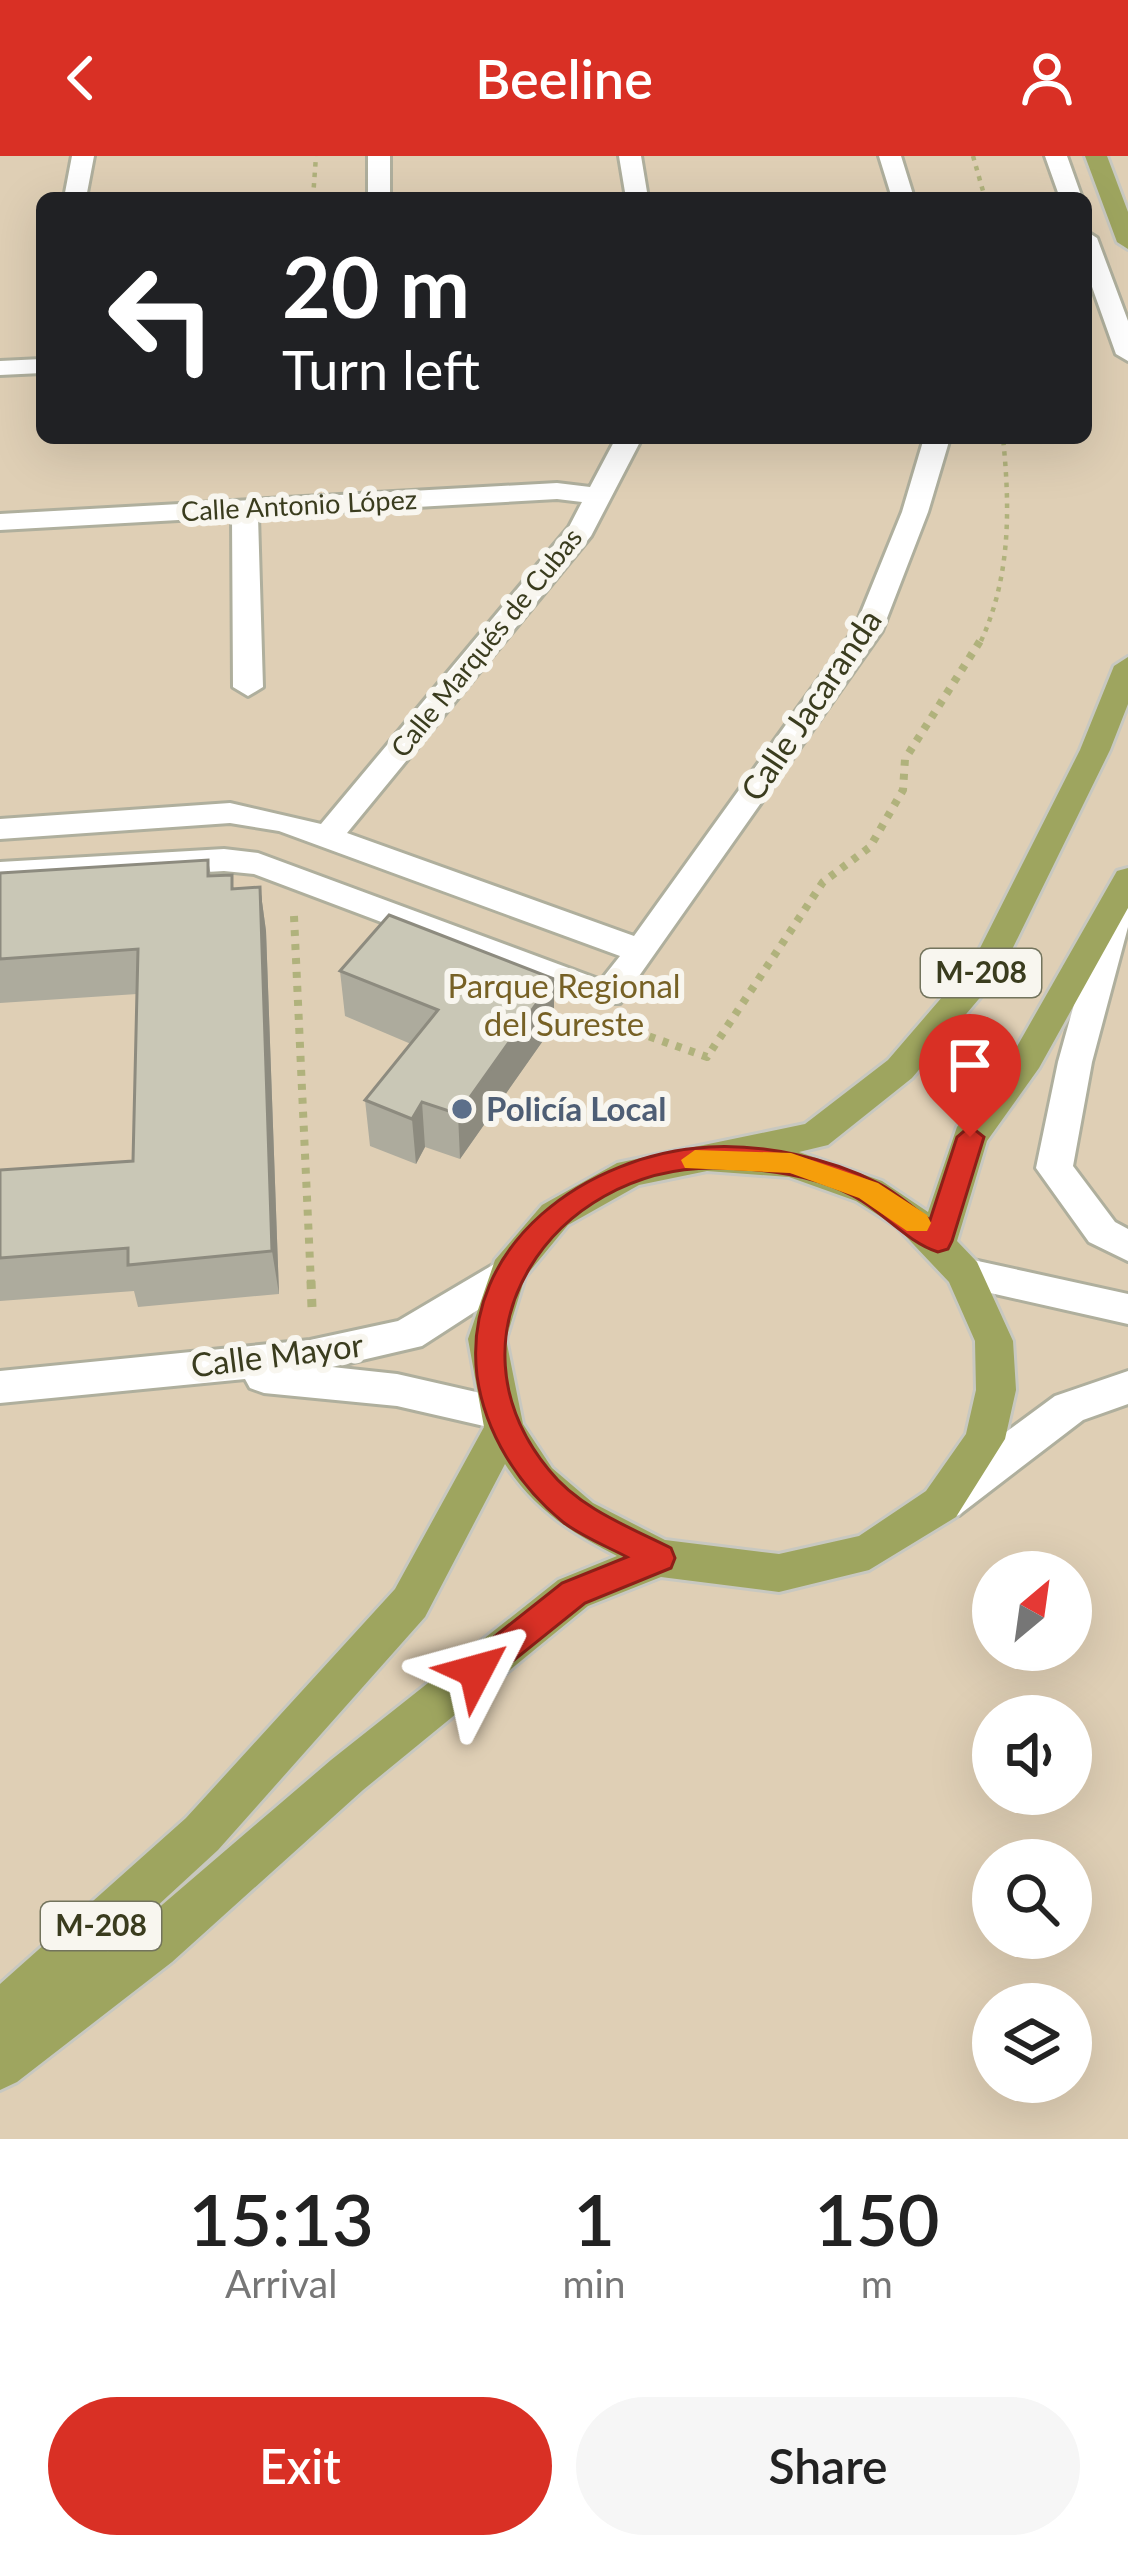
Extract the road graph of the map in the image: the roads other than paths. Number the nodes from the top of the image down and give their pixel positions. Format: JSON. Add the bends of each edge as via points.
{"nodes":[{"id":1,"x":82,"y":156,"type":"edge"},
{"id":2,"x":379,"y":156,"type":"edge"},
{"id":3,"x":630,"y":156,"type":"edge"},
{"id":4,"x":890,"y":156,"type":"edge"},
{"id":5,"x":1056,"y":156,"type":"edge"},
{"id":6,"x":1096,"y":156,"type":"edge"},
{"id":7,"x":76,"y":192,"type":"edge"},
{"id":8,"x":379,"y":192,"type":"edge"},
{"id":9,"x":637,"y":192,"type":"edge"},
{"id":10,"x":901,"y":192,"type":"edge"},
{"id":11,"x":1069,"y":192,"type":"edge"},
{"id":12,"x":1128,"y":242,"type":"edge"},
{"id":13,"x":1092,"y":255,"type":"edge"},
{"id":14,"x":1128,"y":354,"type":"edge"},
{"id":15,"x":36,"y":366,"type":"edge"},
{"id":16,"x":0,"y":368,"type":"edge"},
{"id":17,"x":625,"y":444,"type":"edge"},
{"id":18,"x":935,"y":444,"type":"edge"},
{"id":19,"x":598,"y":496,"type":"junction"},
{"id":20,"x":245,"y":510,"type":"junction"},
{"id":21,"x":0,"y":522,"type":"edge"},
{"id":22,"x":1128,"y":666,"type":"edge"},
{"id":23,"x":248,"y":687,"type":"dead end"},
{"id":24,"x":0,"y":829,"type":"edge"},
{"id":25,"x":328,"y":836,"type":"junction"},
{"id":26,"x":0,"y":873,"type":"edge"},
{"id":27,"x":1123,"y":892,"type":"edge"},
{"id":28,"x":641,"y":951,"type":"junction"},
{"id":29,"x":709,"y":1157,"type":"junction"},
{"id":30,"x":938,"y":1241,"type":"junction"},
{"id":31,"x":1128,"y":1246,"type":"edge"},
{"id":32,"x":508,"y":1271,"type":"junction"},
{"id":33,"x":964,"y":1273,"type":"junction"},
{"id":34,"x":1128,"y":1309,"type":"edge"},
{"id":35,"x":171,"y":1369,"type":"junction"},
{"id":36,"x":0,"y":1387,"type":"edge"},
{"id":37,"x":1128,"y":1387,"type":"edge"},
{"id":38,"x":500,"y":1420,"type":"junction"},
{"id":39,"x":941,"y":1504,"type":"junction"},
{"id":40,"x":659,"y":1558,"type":"junction"},
{"id":41,"x":0,"y":2018,"type":"edge"},
{"id":42,"x":0,"y":2065,"type":"edge"}],
"edges":[{"from":1,"to":7,"type":"street"},
{"from":2,"to":8,"type":"street"},
{"from":3,"to":9,"type":"street"},
{"from":4,"to":10,"type":"street"},
{"from":5,"to":11,"type":"street"},
{"from":6,"to":12,"type":"main road"},
{"from":13,"to":14,"type":"street"},
{"from":15,"to":16,"type":"street"},
{"from":17,"to":19,"type":"street","name":"Calle Marqués de Cubas"},
{"from":18,"to":28,"type":"street","name":"Calle Jacaranda","via":[[868,631]]},
{"from":19,"to":20,"type":"street","name":"Calle Antonio López","via":[[557,490]]},
{"from":19,"to":25,"type":"street","name":"Calle Marqués de Cubas","via":[[581,530]]},
{"from":20,"to":21,"type":"street","name":"Calle Antonio López"},
{"from":20,"to":23,"type":"street"},
{"from":22,"to":29,"type":"main road","number":"M-208","via":[[988,965],[915,1052],[815,1135]]},
{"from":24,"to":25,"type":"street","via":[[230,813]]},
{"from":25,"to":28,"type":"street"},
{"from":26,"to":28,"type":"street","name":"Calle Jacaranda","via":[[258,864],[608,995]]},
{"from":27,"to":30,"type":"main road","number":"M-208","via":[[1027,1059],[970,1137]]},
{"from":27,"to":31,"type":"street","via":[[1054,1168],[1102,1232]]},
{"from":29,"to":30,"type":"main road","number":"M-208","via":[[791,1163],[868,1191]]},
{"from":29,"to":32,"type":"main road","number":"M-208","via":[[630,1173],[592,1194],[555,1215]]},
{"from":30,"to":33,"type":"main road","number":"M-208"},
{"from":32,"to":35,"type":"street","name":"Calle Mayor","via":[[408,1336],[310,1357]]},
{"from":32,"to":38,"type":"main road","number":"M-208","via":[[488,1339]]},
{"from":33,"to":34,"type":"street"},
{"from":33,"to":39,"type":"main road","number":"M-208","via":[[994,1341],[997,1390],[985,1439]]},
{"from":35,"to":36,"type":"street","name":"Calle Mayor"},
{"from":35,"to":38,"type":"street","name":"Calle Mayor","via":[[398,1390]]},
{"from":37,"to":39,"type":"street","via":[[1069,1408]]},
{"from":38,"to":40,"type":"main road","number":"M-208","via":[[538,1480],[578,1516]]},
{"from":38,"to":41,"type":"main road","number":"M-208","via":[[410,1603],[202,1834]]},
{"from":39,"to":40,"type":"main road","number":"M-208","via":[[869,1552],[824,1566],[779,1573]]},
{"from":40,"to":42,"type":"main road","number":"M-208","via":[[573,1593]]}]}
